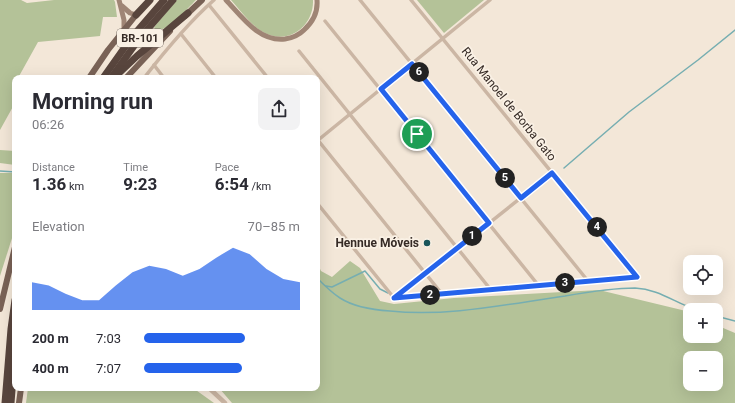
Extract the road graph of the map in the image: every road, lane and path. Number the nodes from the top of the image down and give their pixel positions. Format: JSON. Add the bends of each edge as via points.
{"nodes":[{"id":1,"x":119,"y":0,"type":"edge"},
{"id":2,"x":150,"y":0,"type":"edge"},
{"id":3,"x":164,"y":0,"type":"edge"},
{"id":4,"x":173,"y":0,"type":"edge"},
{"id":5,"x":202,"y":0,"type":"edge"},
{"id":6,"x":214,"y":0,"type":"edge"},
{"id":7,"x":226,"y":0,"type":"edge"},
{"id":8,"x":318,"y":0,"type":"edge"},
{"id":9,"x":360,"y":0,"type":"edge"},
{"id":10,"x":411,"y":0,"type":"edge"},
{"id":11,"x":490,"y":0,"type":"edge"},
{"id":12,"x":209,"y":5,"type":"junction"},
{"id":13,"x":122,"y":6,"type":"junction"},
{"id":14,"x":188,"y":13,"type":"junction"},
{"id":15,"x":136,"y":15,"type":"junction"},
{"id":16,"x":325,"y":21,"type":"dead end"},
{"id":17,"x":124,"y":30,"type":"junction"},
{"id":18,"x":181,"y":34,"type":"junction"},
{"id":19,"x":443,"y":39,"type":"junction"},
{"id":20,"x":299,"y":51,"type":"dead end"},
{"id":21,"x":412,"y":64,"type":"junction"},
{"id":22,"x":154,"y":65,"type":"junction"},
{"id":23,"x":91,"y":75,"type":"edge"},
{"id":24,"x":105,"y":75,"type":"edge"},
{"id":25,"x":114,"y":75,"type":"edge"},
{"id":26,"x":115,"y":75,"type":"edge"},
{"id":27,"x":129,"y":75,"type":"edge"},
{"id":28,"x":146,"y":75,"type":"edge"},
{"id":29,"x":162,"y":75,"type":"edge"},
{"id":30,"x":214,"y":75,"type":"edge"},
{"id":31,"x":266,"y":75,"type":"edge"},
{"id":32,"x":318,"y":75,"type":"edge"},
{"id":33,"x":320,"y":77,"type":"edge"},
{"id":34,"x":381,"y":89,"type":"junction"},
{"id":35,"x":350,"y":115,"type":"junction"},
{"id":36,"x":320,"y":138,"type":"edge"},
{"id":37,"x":320,"y":144,"type":"edge"},
{"id":38,"x":552,"y":173,"type":"junction"},
{"id":39,"x":521,"y":198,"type":"junction"},
{"id":40,"x":320,"y":207,"type":"edge"},
{"id":41,"x":489,"y":223,"type":"junction"},
{"id":42,"x":457,"y":248,"type":"junction"},
{"id":43,"x":12,"y":258,"type":"edge"},
{"id":44,"x":425,"y":274,"type":"junction"},
{"id":45,"x":588,"y":281,"type":"junction"},
{"id":46,"x":539,"y":286,"type":"junction"},
{"id":47,"x":491,"y":290,"type":"junction"},
{"id":48,"x":442,"y":294,"type":"junction"},
{"id":49,"x":394,"y":298,"type":"junction"},
{"id":50,"x":0,"y":309,"type":"edge"},
{"id":51,"x":12,"y":322,"type":"edge"},
{"id":52,"x":12,"y":390,"type":"edge"},
{"id":53,"x":21,"y":391,"type":"edge"},
{"id":54,"x":212,"y":391,"type":"edge"},
{"id":55,"x":5,"y":403,"type":"edge"},
{"id":56,"x":11,"y":403,"type":"edge"},
{"id":57,"x":19,"y":403,"type":"edge"},
{"id":58,"x":226,"y":403,"type":"edge"}],
"edges":[{"from":1,"to":13,"type":"main road"},
{"from":2,"to":15,"type":"highway"},
{"from":3,"to":24,"type":"highway","number":"BR-101","via":[[132,37]]},
{"from":4,"to":25,"type":"highway","number":"BR-101","via":[[139,39]]},
{"from":5,"to":14,"type":"main road"},
{"from":6,"to":12,"type":"street"},
{"from":7,"to":8,"type":"main road","via":[[253,28],[274,39],[288,38],[301,33],[311,23]]},
{"from":9,"to":21,"type":"street"},
{"from":10,"to":19,"type":"street","name":"Rua Manoel de Borba Gato"},
{"from":11,"to":19,"type":"street"},
{"from":12,"to":18,"type":"street"},
{"from":12,"to":31,"type":"street"},
{"from":13,"to":15,"type":"main road"},
{"from":13,"to":17,"type":"main road"},
{"from":14,"to":26,"type":"highway"},
{"from":14,"to":27,"type":"main road"},
{"from":15,"to":17,"type":"main road"},
{"from":16,"to":34,"type":"street"},
{"from":17,"to":23,"type":"main road"},
{"from":18,"to":22,"type":"street"},
{"from":18,"to":30,"type":"street"},
{"from":19,"to":21,"type":"street"},
{"from":19,"to":38,"type":"street","name":"Rua Manoel de Borba Gato"},
{"from":20,"to":32,"type":"street"},
{"from":21,"to":34,"type":"street"},
{"from":21,"to":39,"type":"street"},
{"from":22,"to":28,"type":"street"},
{"from":22,"to":29,"type":"street"},
{"from":33,"to":35,"type":"street"},
{"from":34,"to":35,"type":"street"},
{"from":34,"to":41,"type":"street"},
{"from":35,"to":36,"type":"street"},
{"from":35,"to":42,"type":"street"},
{"from":37,"to":44,"type":"street"},
{"from":38,"to":39,"type":"street"},
{"from":38,"to":45,"type":"street","name":"Rua Manoel de Borba Gato","via":[[637,277]]},
{"from":39,"to":41,"type":"street"},
{"from":39,"to":45,"type":"street"},
{"from":40,"to":49,"type":"street"},
{"from":41,"to":42,"type":"street"},
{"from":41,"to":46,"type":"street"},
{"from":42,"to":44,"type":"street"},
{"from":42,"to":47,"type":"street"},
{"from":43,"to":50,"type":"main road"},
{"from":44,"to":48,"type":"street"},
{"from":44,"to":49,"type":"street"},
{"from":45,"to":46,"type":"street"},
{"from":46,"to":47,"type":"street"},
{"from":47,"to":48,"type":"street"},
{"from":48,"to":49,"type":"street"},
{"from":51,"to":55,"type":"highway"},
{"from":52,"to":56,"type":"highway"},
{"from":53,"to":57,"type":"main road"},
{"from":54,"to":58,"type":"street"}]}
